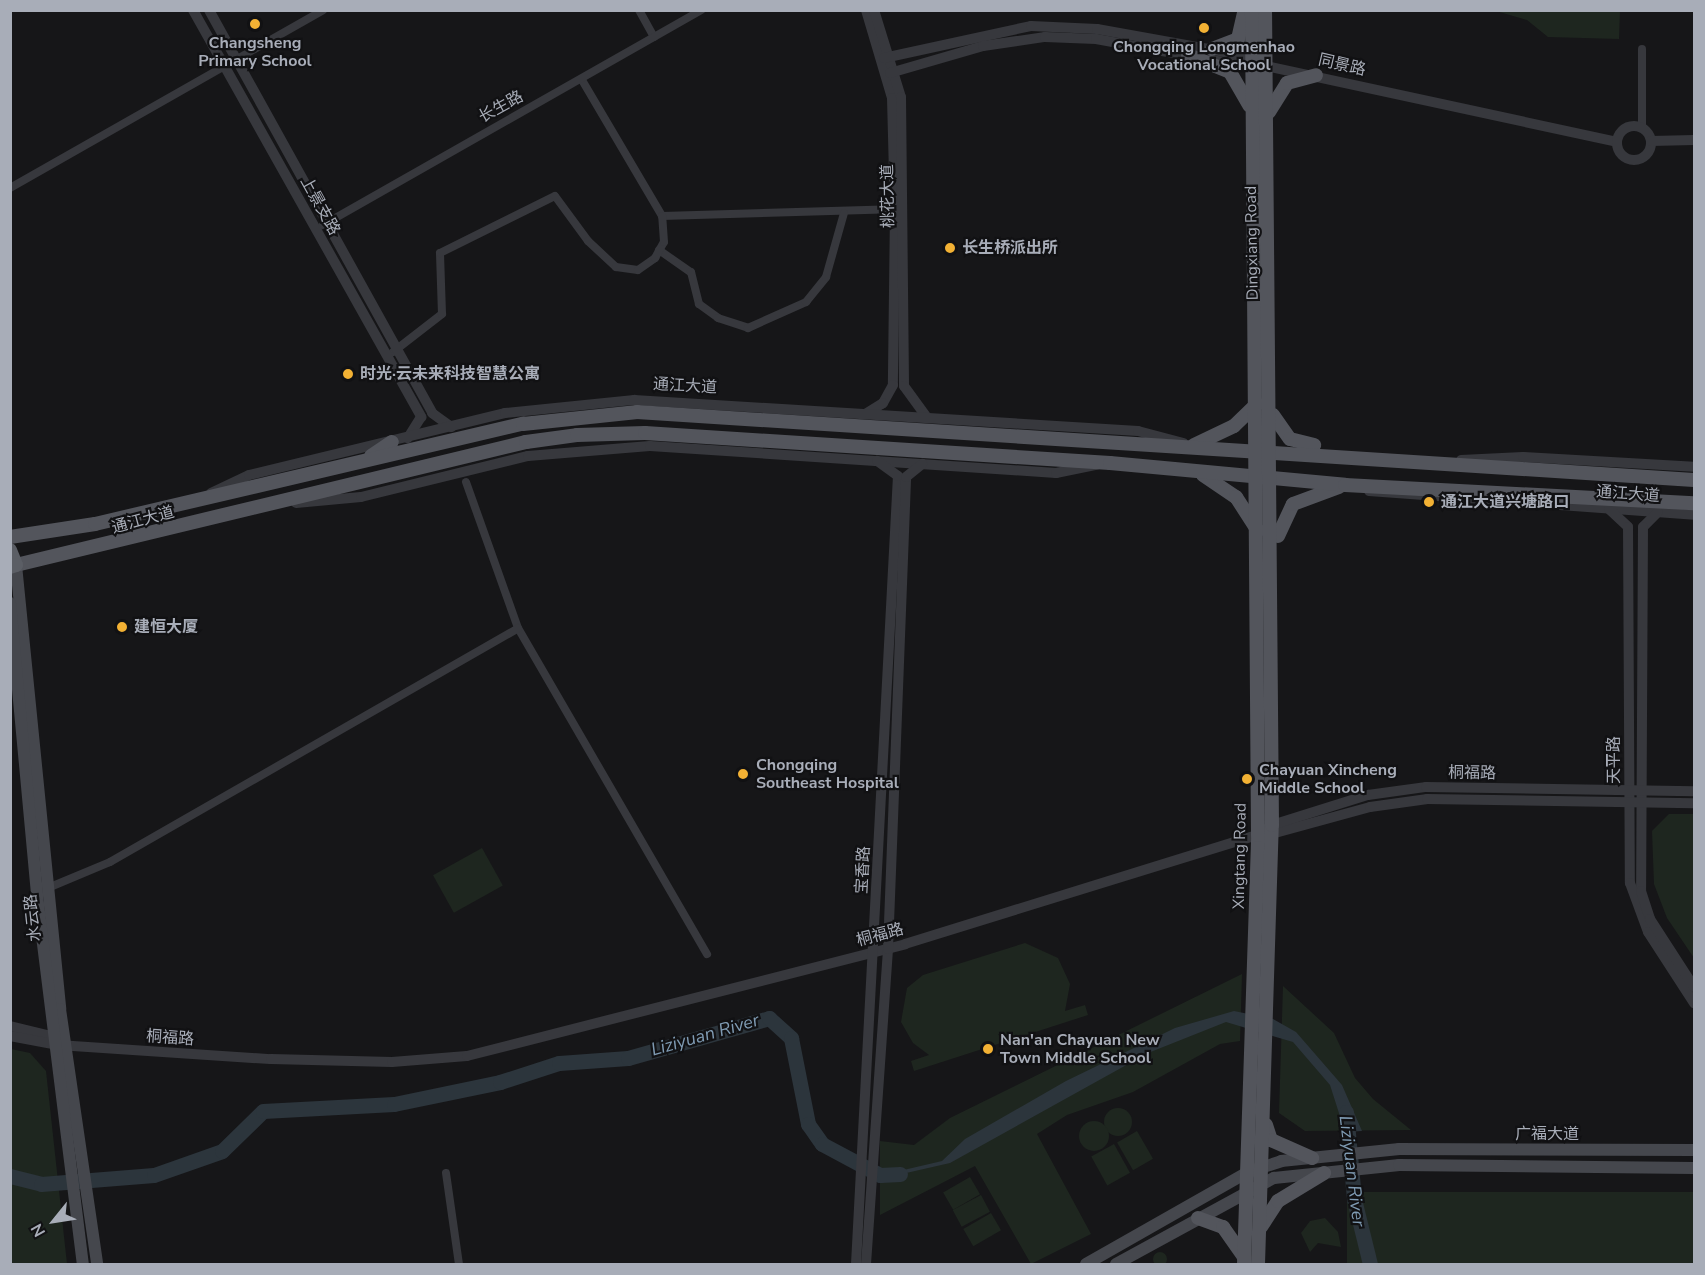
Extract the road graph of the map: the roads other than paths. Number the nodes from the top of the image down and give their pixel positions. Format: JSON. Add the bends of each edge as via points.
{"nodes":[{"id":1,"x":193,"y":10,"type":"edge"},
{"id":2,"x":209,"y":10,"type":"edge"},
{"id":3,"x":323,"y":10,"type":"edge"},
{"id":4,"x":639,"y":10,"type":"edge"},
{"id":5,"x":701,"y":10,"type":"edge"},
{"id":6,"x":866,"y":10,"type":"edge"},
{"id":7,"x":874,"y":10,"type":"edge"},
{"id":8,"x":1244,"y":10,"type":"edge"},
{"id":9,"x":1252,"y":10,"type":"edge"},
{"id":10,"x":1265,"y":10,"type":"edge"},
{"id":11,"x":654,"y":37,"type":"junction"},
{"id":12,"x":1212,"y":49,"type":"junction"},
{"id":13,"x":1642,"y":49,"type":"dead end"},
{"id":14,"x":1188,"y":56,"type":"junction"},
{"id":15,"x":888,"y":57,"type":"junction"},
{"id":16,"x":236,"y":60,"type":"junction"},
{"id":17,"x":1257,"y":64,"type":"junction"},
{"id":18,"x":224,"y":67,"type":"junction"},
{"id":19,"x":892,"y":73,"type":"junction"},
{"id":20,"x":1316,"y":75,"type":"junction"},
{"id":21,"x":582,"y":80,"type":"junction"},
{"id":22,"x":1260,"y":116,"type":"junction"},
{"id":23,"x":1642,"y":128,"type":"junction"},
{"id":24,"x":1695,"y":140,"type":"edge"},
{"id":25,"x":1651,"y":141,"type":"junction"},
{"id":26,"x":1617,"y":142,"type":"junction"},
{"id":27,"x":10,"y":188,"type":"edge"},
{"id":28,"x":899,"y":209,"type":"junction"},
{"id":29,"x":844,"y":213,"type":"junction"},
{"id":30,"x":662,"y":216,"type":"junction"},
{"id":31,"x":327,"y":223,"type":"junction"},
{"id":32,"x":316,"y":229,"type":"junction"},
{"id":33,"x":659,"y":250,"type":"junction"},
{"id":34,"x":397,"y":349,"type":"junction"},
{"id":35,"x":388,"y":357,"type":"junction"},
{"id":36,"x":898,"y":386,"type":"junction"},
{"id":37,"x":1264,"y":406,"type":"junction"},
{"id":38,"x":867,"y":413,"type":"junction"},
{"id":39,"x":927,"y":418,"type":"junction"},
{"id":40,"x":451,"y":427,"type":"junction"},
{"id":41,"x":408,"y":438,"type":"junction"},
{"id":42,"x":392,"y":442,"type":"junction"},
{"id":43,"x":1192,"y":446,"type":"junction"},
{"id":44,"x":1265,"y":449,"type":"junction"},
{"id":45,"x":1373,"y":457,"type":"junction"},
{"id":46,"x":875,"y":460,"type":"junction"},
{"id":47,"x":362,"y":461,"type":"junction"},
{"id":48,"x":1429,"y":461,"type":"junction"},
{"id":49,"x":923,"y":463,"type":"junction"},
{"id":50,"x":1110,"y":463,"type":"junction"},
{"id":51,"x":1695,"y":467,"type":"edge"},
{"id":52,"x":478,"y":470,"type":"junction"},
{"id":53,"x":1201,"y":474,"type":"junction"},
{"id":54,"x":1258,"y":475,"type":"junction"},
{"id":55,"x":1272,"y":476,"type":"junction"},
{"id":56,"x":902,"y":477,"type":"junction"},
{"id":57,"x":443,"y":478,"type":"junction"},
{"id":58,"x":1695,"y":480,"type":"edge"},
{"id":59,"x":466,"y":482,"type":"junction"},
{"id":60,"x":1345,"y":485,"type":"junction"},
{"id":61,"x":188,"y":503,"type":"junction"},
{"id":62,"x":1695,"y":503,"type":"edge"},
{"id":63,"x":284,"y":504,"type":"junction"},
{"id":64,"x":1610,"y":509,"type":"junction"},
{"id":65,"x":1658,"y":512,"type":"junction"},
{"id":66,"x":1695,"y":515,"type":"edge"},
{"id":67,"x":120,"y":518,"type":"junction"},
{"id":68,"x":1258,"y":531,"type":"junction"},
{"id":69,"x":10,"y":537,"type":"edge"},
{"id":70,"x":128,"y":543,"type":"junction"},
{"id":71,"x":10,"y":550,"type":"edge"},
{"id":72,"x":1272,"y":559,"type":"junction"},
{"id":73,"x":13,"y":566,"type":"edge"},
{"id":74,"x":10,"y":603,"type":"edge"},
{"id":75,"x":518,"y":628,"type":"junction"},
{"id":76,"x":1695,"y":791,"type":"edge"},
{"id":77,"x":1633,"y":798,"type":"junction"},
{"id":78,"x":1695,"y":804,"type":"edge"},
{"id":79,"x":1268,"y":832,"type":"junction"},
{"id":80,"x":42,"y":890,"type":"junction"},
{"id":81,"x":888,"y":949,"type":"junction"},
{"id":82,"x":874,"y":952,"type":"junction"},
{"id":83,"x":706,"y":954,"type":"dead end"},
{"id":84,"x":1262,"y":986,"type":"junction"},
{"id":85,"x":1695,"y":987,"type":"edge"},
{"id":86,"x":1695,"y":1003,"type":"edge"},
{"id":87,"x":10,"y":1026,"type":"edge"},
{"id":88,"x":10,"y":1036,"type":"edge"},
{"id":89,"x":60,"y":1041,"type":"junction"},
{"id":90,"x":868,"y":1121,"type":"junction"},
{"id":91,"x":1265,"y":1121,"type":"junction"},
{"id":92,"x":1695,"y":1150,"type":"edge"},
{"id":93,"x":1312,"y":1158,"type":"junction"},
{"id":94,"x":1262,"y":1167,"type":"junction"},
{"id":95,"x":1695,"y":1168,"type":"edge"},
{"id":96,"x":1248,"y":1172,"type":"junction"},
{"id":97,"x":446,"y":1173,"type":"dead end"},
{"id":98,"x":1324,"y":1173,"type":"junction"},
{"id":99,"x":1260,"y":1183,"type":"junction"},
{"id":100,"x":1246,"y":1190,"type":"junction"},
{"id":101,"x":864,"y":1198,"type":"junction"},
{"id":102,"x":85,"y":1217,"type":"junction"},
{"id":103,"x":1198,"y":1218,"type":"junction"},
{"id":104,"x":1259,"y":1232,"type":"junction"},
{"id":105,"x":1244,"y":1261,"type":"edge"},
{"id":106,"x":83,"y":1264,"type":"edge"},
{"id":107,"x":98,"y":1264,"type":"edge"},
{"id":108,"x":459,"y":1264,"type":"edge"},
{"id":109,"x":856,"y":1264,"type":"edge"},
{"id":110,"x":866,"y":1264,"type":"edge"},
{"id":111,"x":1086,"y":1264,"type":"edge"},
{"id":112,"x":1116,"y":1264,"type":"edge"},
{"id":113,"x":1258,"y":1264,"type":"edge"}],
"edges":[{"from":1,"to":18,"type":"street","name":"上景支路"},
{"from":2,"to":16,"type":"street","name":"上景支路"},
{"from":3,"to":16,"type":"street"},
{"from":4,"to":11,"type":"street"},
{"from":5,"to":11,"type":"street","name":"长生路"},
{"from":6,"to":15,"type":"street","name":"桃花大道"},
{"from":7,"to":15,"type":"street","name":"桃花大道"},
{"from":8,"to":12,"type":"main road","via":[[1238,39]]},
{"from":9,"to":17,"type":"main road","name":"Dingxiang Road"},
{"from":10,"to":17,"type":"main road","name":"Dingxiang Road"},
{"from":11,"to":21,"type":"street","name":"长生路"},
{"from":12,"to":15,"type":"street","name":"同景路","via":[[1123,32],[1031,26]]},
{"from":12,"to":17,"type":"street","name":"同景路"},
{"from":13,"to":23,"type":"street"},
{"from":14,"to":17,"type":"street"},
{"from":14,"to":19,"type":"street","via":[[1096,39],[1045,37],[983,46]]},
{"from":14,"to":22,"type":"main road","via":[[1234,76]]},
{"from":15,"to":19,"type":"street","name":"桃花大道"},
{"from":16,"to":18,"type":"street"},
{"from":16,"to":31,"type":"street","name":"上景支路"},
{"from":17,"to":20,"type":"street","name":"同景路"},
{"from":17,"to":22,"type":"main road","name":"Dingxiang Road"},
{"from":18,"to":27,"type":"street"},
{"from":18,"to":32,"type":"street","name":"上景支路"},
{"from":19,"to":28,"type":"street","name":"桃花大道"},
{"from":20,"to":22,"type":"main road","via":[[1287,83]]},
{"from":20,"to":26,"type":"street","name":"同景路"},
{"from":21,"to":30,"type":"street"},
{"from":21,"to":31,"type":"street","name":"长生路"},
{"from":22,"to":37,"type":"main road","name":"Dingxiang Road"},
{"from":23,"to":25,"type":"street"},
{"from":23,"to":26,"type":"street","via":[[1626,128]]},
{"from":24,"to":25,"type":"street"},
{"from":25,"to":26,"type":"street","via":[[1646,156],[1635,161],[1624,157]]},
{"from":28,"to":29,"type":"street"},
{"from":28,"to":36,"type":"street","name":"桃花大道"},
{"from":29,"to":30,"type":"street"},
{"from":29,"to":33,"type":"street","via":[[826,277],[806,302],[748,328],[718,318],[699,304],[691,272]]},
{"from":30,"to":33,"type":"street"},
{"from":31,"to":32,"type":"street","name":"长生路"},
{"from":31,"to":34,"type":"street","name":"上景支路"},
{"from":32,"to":35,"type":"street","name":"上景支路"},
{"from":33,"to":34,"type":"street","via":[[638,270],[616,267],[588,241],[555,196],[440,253],[442,314]]},
{"from":34,"to":35,"type":"street"},
{"from":34,"to":40,"type":"street","name":"上景支路","via":[[432,413]]},
{"from":35,"to":41,"type":"street","name":"上景支路","via":[[421,417]]},
{"from":36,"to":38,"type":"street","via":[[883,404]]},
{"from":36,"to":39,"type":"street"},
{"from":37,"to":43,"type":"main road"},
{"from":37,"to":44,"type":"main road","name":"Dingxiang Road"},
{"from":37,"to":45,"type":"main road","via":[[1277,427],[1298,442]]},
{"from":38,"to":39,"type":"street","name":"通江大道"},
{"from":38,"to":40,"type":"street","name":"通江大道","via":[[634,400],[556,406]]},
{"from":39,"to":43,"type":"street","name":"通江大道","via":[[1138,431]]},
{"from":40,"to":41,"type":"street","name":"通江大道"},
{"from":41,"to":42,"type":"street","name":"通江大道"},
{"from":42,"to":47,"type":"main road"},
{"from":42,"to":61,"type":"street","name":"通江大道","via":[[249,475]]},
{"from":43,"to":44,"type":"main road","name":"通江大道"},
{"from":43,"to":47,"type":"main road","name":"通江大道","via":[[637,412],[557,418]]},
{"from":44,"to":45,"type":"main road","name":"通江大道"},
{"from":44,"to":54,"type":"main road","name":"Xingtang Road"},
{"from":44,"to":55,"type":"main road","name":"Dingxiang Road"},
{"from":45,"to":48,"type":"main road","name":"通江大道"},
{"from":46,"to":49,"type":"street","name":"通江大道"},
{"from":46,"to":52,"type":"street","name":"通江大道","via":[[650,446],[528,456]]},
{"from":46,"to":56,"type":"street"},
{"from":47,"to":61,"type":"main road","name":"通江大道"},
{"from":48,"to":51,"type":"street","name":"通江大道","via":[[1523,457]]},
{"from":48,"to":58,"type":"main road","name":"通江大道"},
{"from":49,"to":50,"type":"street","name":"通江大道","via":[[1056,472]]},
{"from":49,"to":56,"type":"street"},
{"from":50,"to":53,"type":"main road","name":"通江大道"},
{"from":50,"to":63,"type":"main road","name":"通江大道","via":[[645,433],[577,435],[526,442]]},
{"from":52,"to":57,"type":"street","name":"通江大道"},
{"from":52,"to":59,"type":"street"},
{"from":53,"to":54,"type":"main road","name":"通江大道"},
{"from":53,"to":68,"type":"main road","via":[[1236,497]]},
{"from":54,"to":55,"type":"main road","name":"通江大道"},
{"from":54,"to":68,"type":"main road","name":"Xingtang Road"},
{"from":55,"to":60,"type":"main road","name":"通江大道"},
{"from":55,"to":72,"type":"main road","name":"Xingtang Road"},
{"from":56,"to":81,"type":"street","name":"宝香路"},
{"from":56,"to":82,"type":"street","name":"宝香路"},
{"from":57,"to":59,"type":"street"},
{"from":57,"to":63,"type":"street","name":"通江大道","via":[[361,497]]},
{"from":59,"to":75,"type":"street"},
{"from":60,"to":62,"type":"main road","name":"通江大道"},
{"from":60,"to":64,"type":"street","name":"通江大道","via":[[1393,496]]},
{"from":60,"to":72,"type":"main road","via":[[1307,495],[1287,510]]},
{"from":61,"to":67,"type":"main road","name":"通江大道"},
{"from":63,"to":70,"type":"main road","name":"通江大道"},
{"from":64,"to":65,"type":"street","name":"通江大道"},
{"from":64,"to":77,"type":"street","name":"天平路","via":[[1628,527]]},
{"from":65,"to":66,"type":"street","name":"通江大道"},
{"from":65,"to":77,"type":"street","name":"天平路","via":[[1643,527]]},
{"from":67,"to":69,"type":"main road","name":"通江大道"},
{"from":67,"to":70,"type":"main road","via":[[112,533]]},
{"from":68,"to":79,"type":"main road","name":"Xingtang Road"},
{"from":70,"to":73,"type":"main road","name":"通江大道"},
{"from":71,"to":73,"type":"highway"},
{"from":72,"to":79,"type":"main road","name":"Xingtang Road"},
{"from":73,"to":80,"type":"main road","name":"水云路"},
{"from":74,"to":80,"type":"main road","name":"水云路"},
{"from":75,"to":80,"type":"street","via":[[110,862]]},
{"from":75,"to":83,"type":"street"},
{"from":76,"to":77,"type":"street","name":"桐福路"},
{"from":77,"to":78,"type":"street","name":"桐福路"},
{"from":77,"to":79,"type":"street","name":"桐福路","via":[[1427,799],[1370,807]]},
{"from":77,"to":85,"type":"street","name":"天平路","via":[[1641,891],[1650,919]]},
{"from":77,"to":86,"type":"street","name":"天平路","via":[[1630,883],[1638,909]]},
{"from":79,"to":81,"type":"street","name":"桐福路"},
{"from":79,"to":84,"type":"main road","name":"Xingtang Road"},
{"from":80,"to":89,"type":"main road","name":"水云路"},
{"from":81,"to":82,"type":"street","name":"桐福路"},
{"from":81,"to":90,"type":"street","name":"宝香路"},
{"from":82,"to":89,"type":"street","name":"桐福路","via":[[504,1048],[428,1061],[271,1059]]},
{"from":82,"to":90,"type":"street","name":"宝香路"},
{"from":84,"to":91,"type":"main road","name":"Xingtang Road","via":[[1267,1053]]},
{"from":84,"to":96,"type":"main road","name":"Xingtang Road","via":[[1252,1048]]},
{"from":87,"to":89,"type":"street"},
{"from":88,"to":89,"type":"street"},
{"from":89,"to":102,"type":"main road","name":"水云路"},
{"from":90,"to":101,"type":"street","name":"宝香路"},
{"from":91,"to":93,"type":"main road","via":[[1271,1140]]},
{"from":91,"to":94,"type":"main road","name":"Xingtang Road"},
{"from":92,"to":93,"type":"main road","name":"广福大道","via":[[1399,1149]]},
{"from":93,"to":94,"type":"main road"},
{"from":94,"to":96,"type":"main road"},
{"from":94,"to":99,"type":"main road","name":"Xingtang Road"},
{"from":95,"to":98,"type":"main road","name":"广福大道","via":[[1400,1166]]},
{"from":96,"to":100,"type":"main road","name":"Xingtang Road"},
{"from":96,"to":111,"type":"main road"},
{"from":97,"to":108,"type":"street"},
{"from":98,"to":99,"type":"main road"},
{"from":98,"to":104,"type":"main road","via":[[1278,1201]]},
{"from":99,"to":100,"type":"main road"},
{"from":99,"to":104,"type":"main road","name":"Xingtang Road"},
{"from":100,"to":103,"type":"main road"},
{"from":100,"to":105,"type":"main road","name":"Xingtang Road"},
{"from":101,"to":109,"type":"street","name":"宝香路"},
{"from":101,"to":110,"type":"street","name":"宝香路"},
{"from":102,"to":106,"type":"main road","name":"水云路"},
{"from":102,"to":107,"type":"main road","name":"水云路"},
{"from":103,"to":105,"type":"main road","via":[[1223,1227]]},
{"from":103,"to":112,"type":"main road"},
{"from":104,"to":113,"type":"main road","name":"Xingtang Road"}]}
